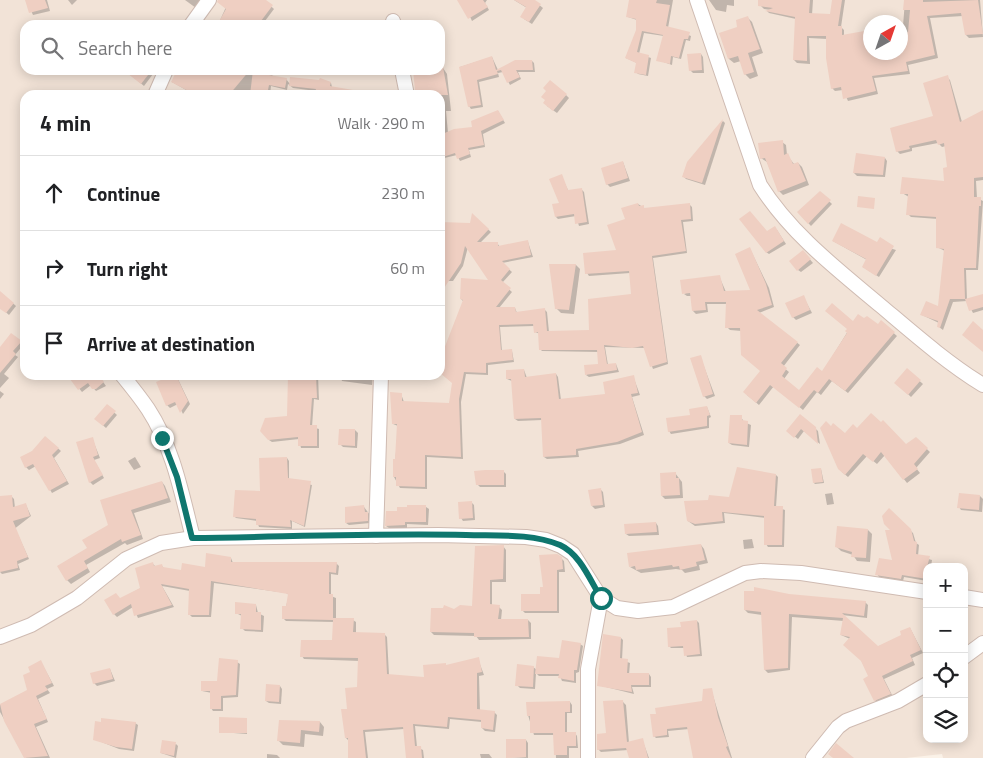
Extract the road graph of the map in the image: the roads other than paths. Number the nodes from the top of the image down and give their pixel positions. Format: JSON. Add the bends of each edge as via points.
{"nodes":[{"id":1,"x":209,"y":0,"type":"edge"},
{"id":2,"x":697,"y":0,"type":"edge"},
{"id":3,"x":195,"y":20,"type":"edge"},
{"id":4,"x":164,"y":75,"type":"edge"},
{"id":5,"x":403,"y":75,"type":"edge"},
{"id":6,"x":157,"y":90,"type":"edge"},
{"id":7,"x":406,"y":90,"type":"edge"},
{"id":8,"x":126,"y":380,"type":"edge"},
{"id":9,"x":382,"y":380,"type":"edge"},
{"id":10,"x":983,"y":385,"type":"edge"},
{"id":11,"x":376,"y":536,"type":"junction"},
{"id":12,"x":192,"y":538,"type":"junction"},
{"id":13,"x":923,"y":591,"type":"edge"},
{"id":14,"x":601,"y":598,"type":"junction"},
{"id":15,"x":968,"y":598,"type":"edge"},
{"id":16,"x":983,"y":600,"type":"edge"},
{"id":17,"x":0,"y":637,"type":"edge"},
{"id":18,"x":983,"y":643,"type":"edge"},
{"id":19,"x":968,"y":654,"type":"edge"},
{"id":20,"x":923,"y":686,"type":"edge"},
{"id":21,"x":588,"y":758,"type":"edge"},
{"id":22,"x":813,"y":758,"type":"edge"}],
"edges":[{"from":1,"to":3,"type":"street"},
{"from":2,"to":10,"type":"street","via":[[760,185],[776,210],[803,239],[874,300]]},
{"from":4,"to":6,"type":"street"},
{"from":5,"to":7,"type":"street"},
{"from":8,"to":12,"type":"street","via":[[149,410],[162,438],[177,477]]},
{"from":9,"to":11,"type":"street"},
{"from":11,"to":12,"type":"street"},
{"from":11,"to":14,"type":"street","via":[[526,537],[546,540],[573,554]]},
{"from":12,"to":17,"type":"street","via":[[161,543],[126,559],[77,598],[31,625]]},
{"from":13,"to":14,"type":"street","via":[[800,573],[761,571],[745,573],[689,601],[656,610],[617,608]]},
{"from":14,"to":21,"type":"street","via":[[588,669]]},
{"from":15,"to":16,"type":"street"},
{"from":18,"to":19,"type":"street"},
{"from":20,"to":22,"type":"street","via":[[898,701],[846,721]]}]}
